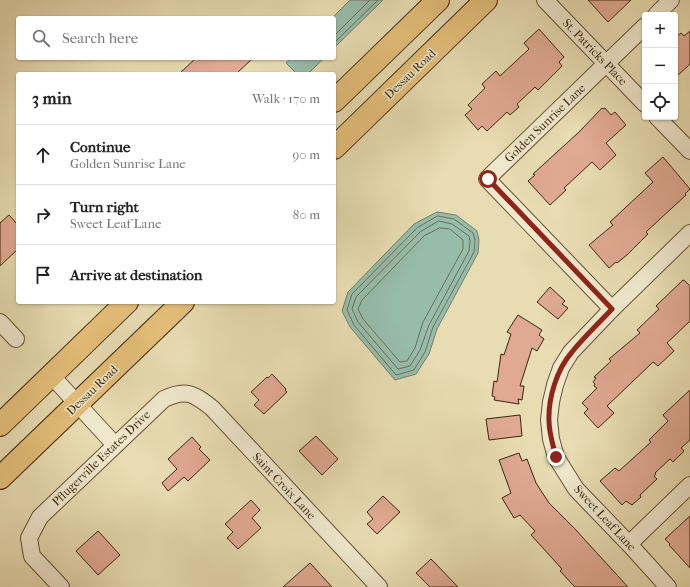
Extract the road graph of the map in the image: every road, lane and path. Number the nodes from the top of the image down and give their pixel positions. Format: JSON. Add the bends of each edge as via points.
{"nodes":[{"id":1,"x":438,"y":0,"type":"edge"},
{"id":2,"x":486,"y":0,"type":"edge"},
{"id":3,"x":545,"y":0,"type":"edge"},
{"id":4,"x":671,"y":0,"type":"edge"},
{"id":5,"x":659,"y":12,"type":"edge"},
{"id":6,"x":642,"y":29,"type":"edge"},
{"id":7,"x":606,"y":64,"type":"junction"},
{"id":8,"x":336,"y":99,"type":"edge"},
{"id":9,"x":642,"y":101,"type":"edge"},
{"id":10,"x":660,"y":120,"type":"edge"},
{"id":11,"x":336,"y":146,"type":"edge"},
{"id":12,"x":690,"y":151,"type":"edge"},
{"id":13,"x":690,"y":233,"type":"edge"},
{"id":14,"x":125,"y":304,"type":"edge"},
{"id":15,"x":181,"y":304,"type":"edge"},
{"id":16,"x":612,"y":309,"type":"junction"},
{"id":17,"x":0,"y":322,"type":"edge"},
{"id":18,"x":16,"y":339,"type":"dead end"},
{"id":19,"x":51,"y":375,"type":"junction"},
{"id":20,"x":185,"y":392,"type":"joint"},
{"id":21,"x":78,"y":404,"type":"junction"},
{"id":22,"x":0,"y":425,"type":"edge"},
{"id":23,"x":115,"y":445,"type":"junction"},
{"id":24,"x":0,"y":478,"type":"edge"},
{"id":25,"x":690,"y":484,"type":"edge"},
{"id":26,"x":629,"y":544,"type":"junction"},
{"id":27,"x":61,"y":587,"type":"edge"},
{"id":28,"x":379,"y":587,"type":"edge"},
{"id":29,"x":668,"y":587,"type":"edge"}],
"edges":[{"from":1,"to":8,"type":"main road"},
{"from":2,"to":11,"type":"main road","name":"Dessau Road"},
{"from":3,"to":7,"type":"street","name":"St. Patricks Place"},
{"from":4,"to":5,"type":"street"},
{"from":6,"to":7,"type":"street","name":"Golden Sunrise Lane"},
{"from":7,"to":9,"type":"street","name":"St. Patricks Place"},
{"from":7,"to":16,"type":"street","name":"Golden Sunrise Lane","via":[[488,179]]},
{"from":10,"to":12,"type":"street"},
{"from":13,"to":16,"type":"street","name":"Sweet Leaf Lane"},
{"from":14,"to":19,"type":"main road"},
{"from":15,"to":21,"type":"main road","name":"Dessau Road"},
{"from":16,"to":26,"type":"street","name":"Sweet Leaf Lane","via":[[571,352],[561,368],[551,402],[549,420],[556,457],[576,489]]},
{"from":17,"to":18,"type":"street"},
{"from":19,"to":21,"type":"street"},
{"from":19,"to":22,"type":"main road"},
{"from":20,"to":23,"type":"street","name":"Pflugerville Estates Drive","via":[[164,399]]},
{"from":20,"to":28,"type":"street","name":"Saint Croix Lane","via":[[197,396],[212,408]]},
{"from":21,"to":23,"type":"street"},
{"from":21,"to":24,"type":"main road","name":"Dessau Road"},
{"from":23,"to":27,"type":"street","name":"Pflugerville Estates Drive","via":[[40,516],[29,538],[32,556]]},
{"from":25,"to":26,"type":"street"},
{"from":26,"to":29,"type":"street","name":"Sweet Leaf Lane"}]}
